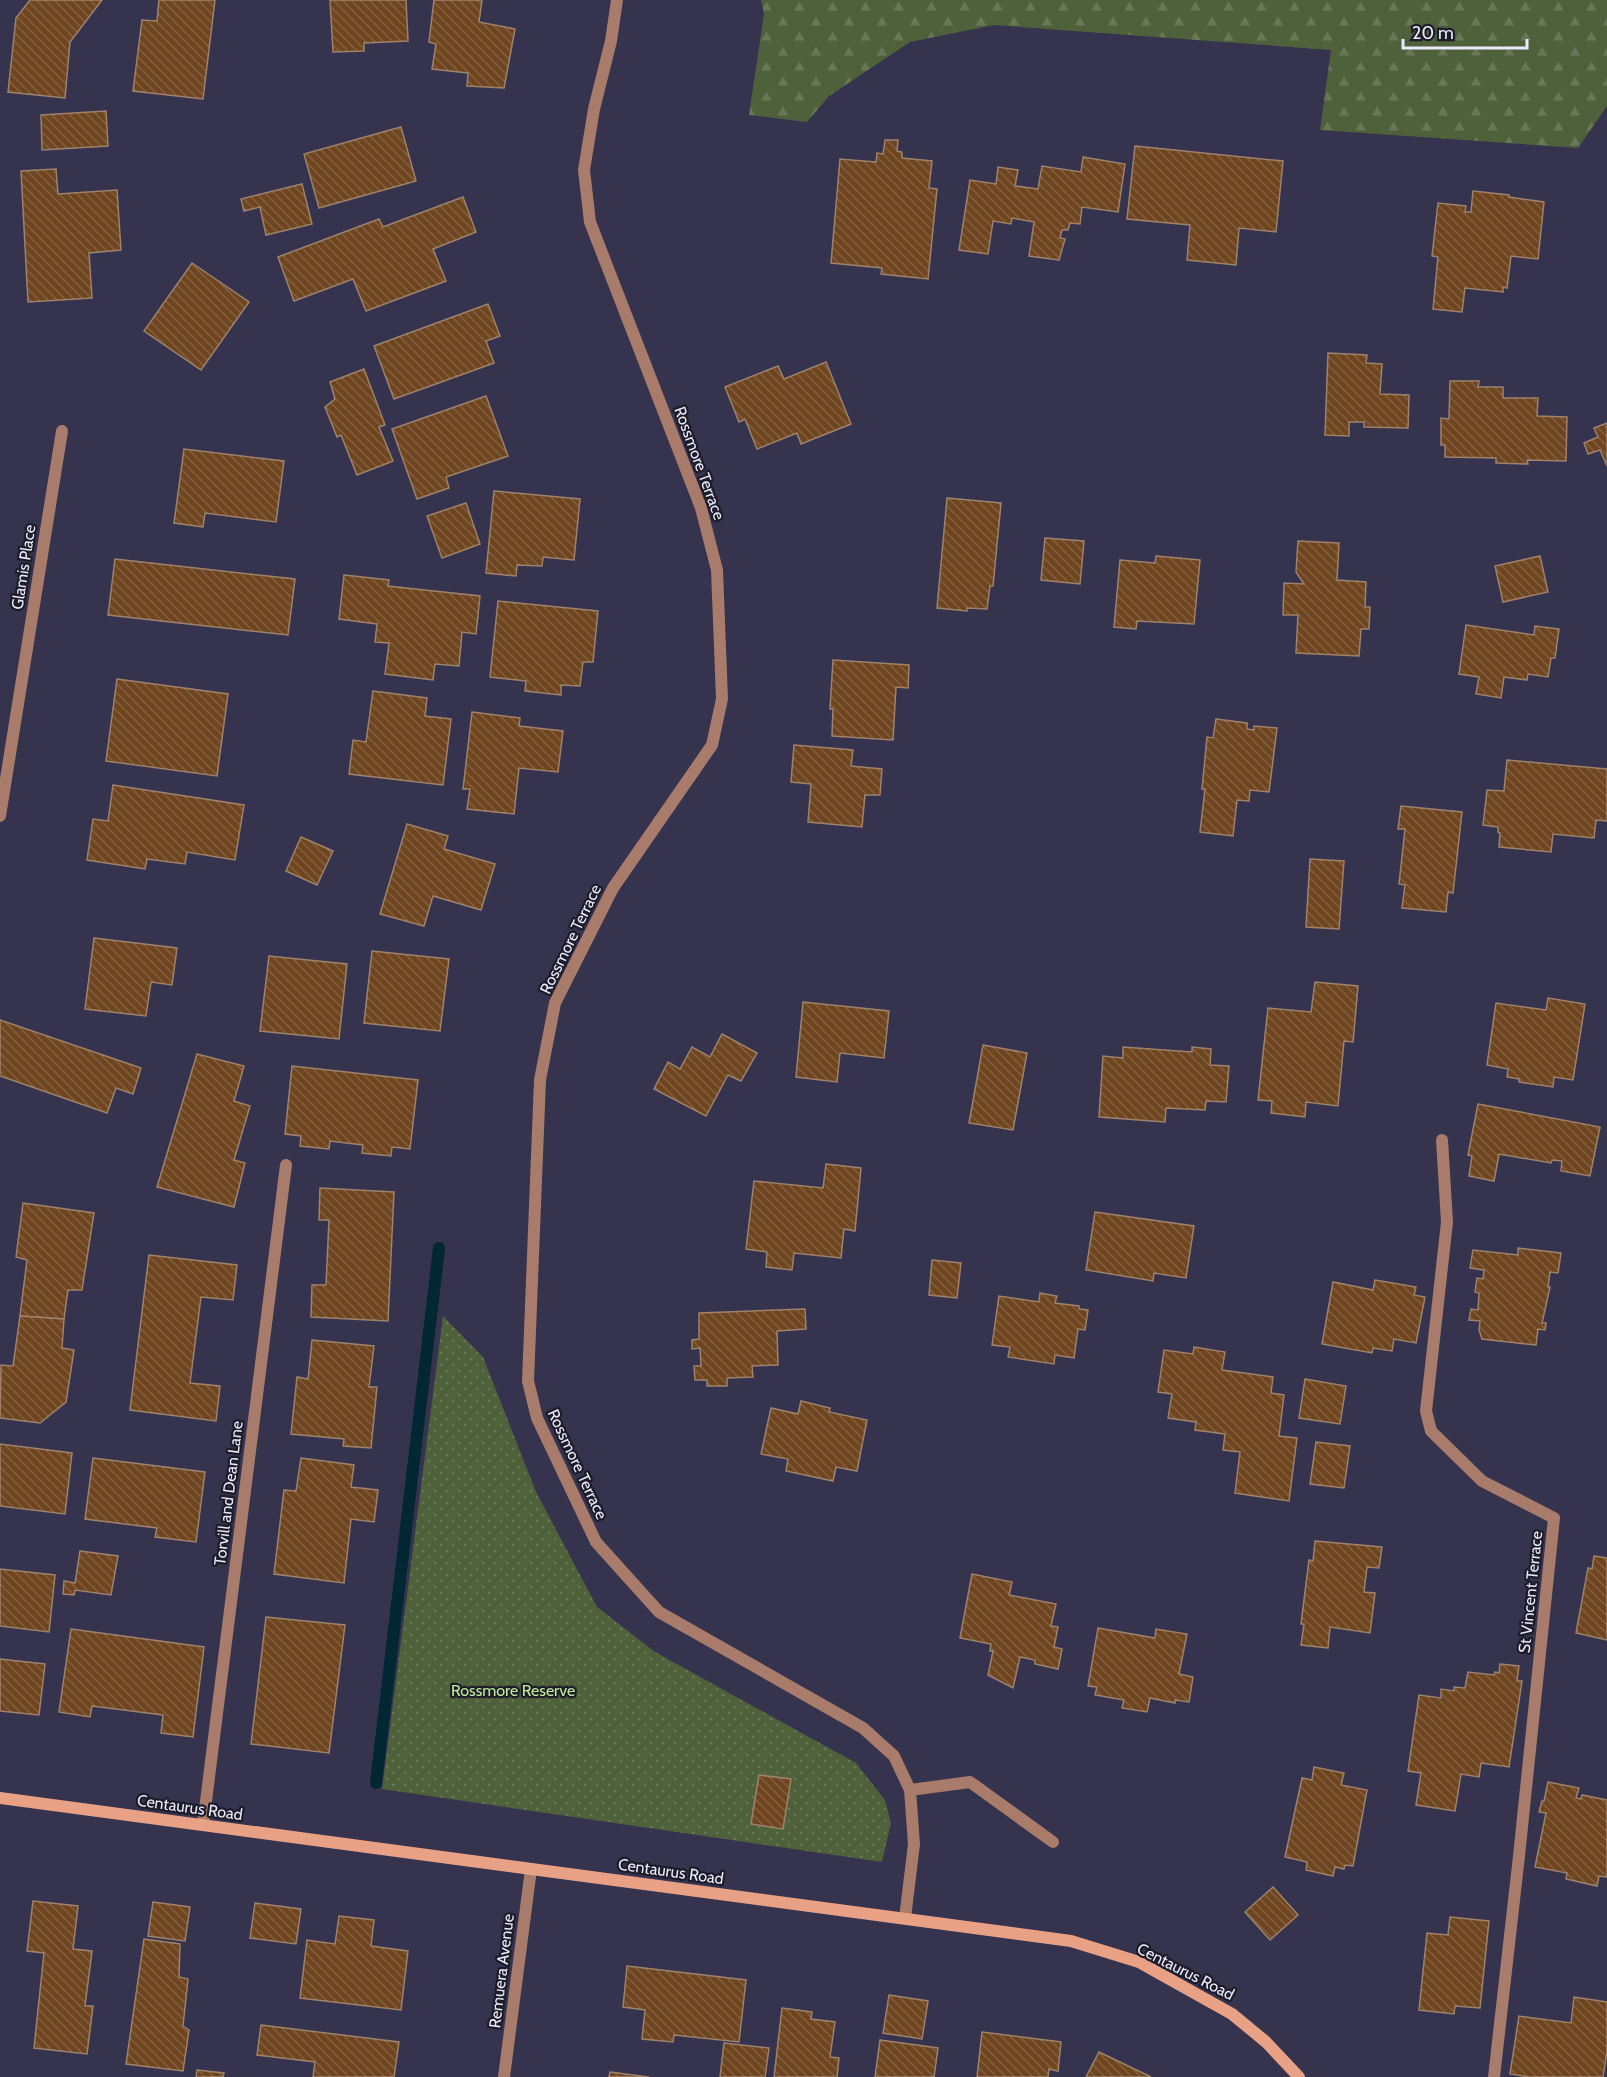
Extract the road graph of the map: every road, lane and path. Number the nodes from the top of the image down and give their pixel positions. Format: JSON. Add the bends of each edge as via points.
{"nodes":[{"id":1,"x":617,"y":0,"type":"edge"},
{"id":2,"x":62,"y":431,"type":"dead end"},
{"id":3,"x":0,"y":816,"type":"edge"},
{"id":4,"x":1442,"y":1140,"type":"dead end"},
{"id":5,"x":286,"y":1165,"type":"dead end"},
{"id":6,"x":910,"y":1790,"type":"junction"},
{"id":7,"x":0,"y":1798,"type":"edge"},
{"id":8,"x":203,"y":1825,"type":"junction"},
{"id":9,"x":1053,"y":1842,"type":"dead end"},
{"id":10,"x":531,"y":1869,"type":"junction"},
{"id":11,"x":905,"y":1918,"type":"junction"},
{"id":12,"x":504,"y":2077,"type":"edge"},
{"id":13,"x":1299,"y":2077,"type":"edge"},
{"id":14,"x":1494,"y":2077,"type":"edge"}],
"edges":[{"from":1,"to":6,"type":"street","name":"Rossmore Terrace","via":[[584,170],[590,222],[701,508],[717,570],[722,699],[712,745],[613,888],[555,1003],[540,1080],[528,1381],[537,1418],[596,1542],[659,1612],[863,1728],[894,1756]]},
{"from":2,"to":3,"type":"street","name":"Glamis Place"},
{"from":4,"to":14,"type":"street","name":"St Vincent Terrace","via":[[1447,1222],[1426,1412],[1431,1431],[1482,1481],[1554,1518]]},
{"from":5,"to":8,"type":"street","name":"Torvill and Dean Lane"},
{"from":6,"to":9,"type":"street","via":[[970,1782]]},
{"from":6,"to":11,"type":"street","name":"Rossmore Terrace","via":[[914,1844]]},
{"from":7,"to":8,"type":"main road","name":"Centaurus Road"},
{"from":8,"to":10,"type":"main road","name":"Centaurus Road"},
{"from":10,"to":11,"type":"main road","name":"Centaurus Road"},
{"from":10,"to":12,"type":"street","name":"Remuera Avenue"},
{"from":11,"to":13,"type":"main road","name":"Centaurus Road","via":[[1071,1941],[1139,1962],[1232,2014]]}]}
